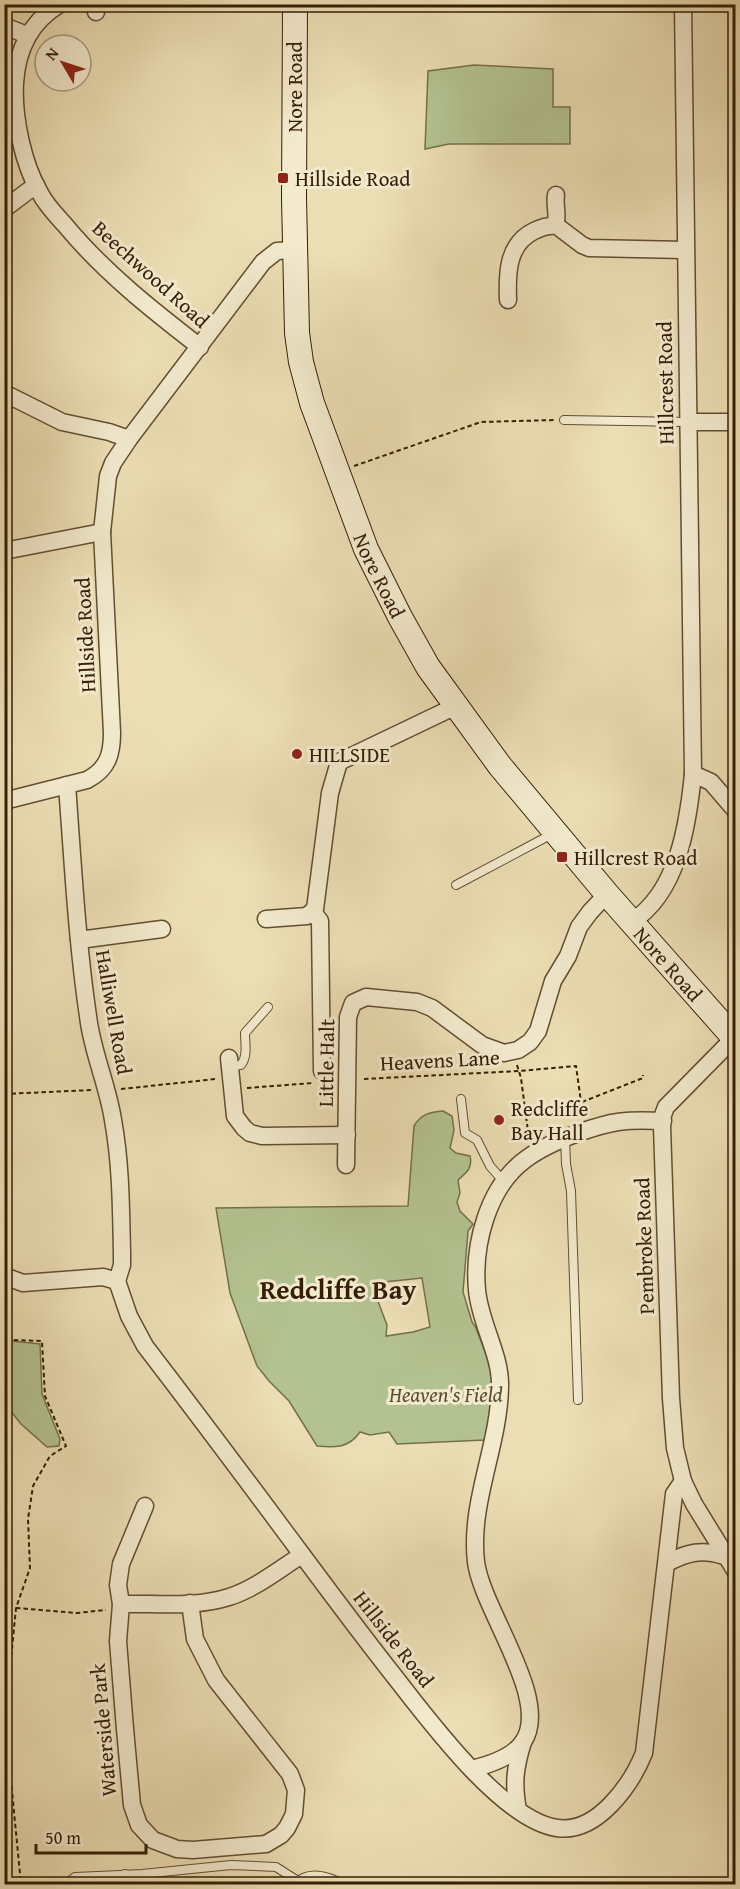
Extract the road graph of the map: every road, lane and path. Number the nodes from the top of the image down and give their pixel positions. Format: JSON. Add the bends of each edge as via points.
{"nodes":[{"id":1,"x":60,"y":4,"type":"edge"},
{"id":2,"x":295,"y":4,"type":"edge"},
{"id":3,"x":683,"y":4,"type":"edge"},
{"id":4,"x":4,"y":26,"type":"edge"},
{"id":5,"x":27,"y":35,"type":"junction"},
{"id":6,"x":36,"y":185,"type":"junction"},
{"id":7,"x":556,"y":195,"type":"dead end"},
{"id":8,"x":4,"y":209,"type":"edge"},
{"id":9,"x":555,"y":225,"type":"junction"},
{"id":10,"x":294,"y":250,"type":"junction"},
{"id":11,"x":685,"y":250,"type":"junction"},
{"id":12,"x":508,"y":300,"type":"dead end"},
{"id":13,"x":200,"y":347,"type":"junction"},
{"id":14,"x":9,"y":395,"type":"edge"},
{"id":15,"x":4,"y":413,"type":"edge"},
{"id":16,"x":564,"y":420,"type":"joint"},
{"id":17,"x":688,"y":422,"type":"junction"},
{"id":18,"x":735,"y":422,"type":"edge"},
{"id":19,"x":129,"y":439,"type":"junction"},
{"id":20,"x":338,"y":472,"type":"junction"},
{"id":21,"x":102,"y":532,"type":"junction"},
{"id":22,"x":4,"y":551,"type":"edge"},
{"id":23,"x":456,"y":706,"type":"junction"},
{"id":24,"x":693,"y":774,"type":"junction"},
{"id":25,"x":67,"y":785,"type":"junction"},
{"id":26,"x":4,"y":801,"type":"edge"},
{"id":27,"x":735,"y":811,"type":"edge"},
{"id":28,"x":555,"y":832,"type":"junction"},
{"id":29,"x":456,"y":885,"type":"dead end"},
{"id":30,"x":607,"y":894,"type":"junction"},
{"id":31,"x":313,"y":912,"type":"junction"},
{"id":32,"x":266,"y":919,"type":"dead end"},
{"id":33,"x":631,"y":922,"type":"junction"},
{"id":34,"x":162,"y":928,"type":"dead end"},
{"id":35,"x":79,"y":940,"type":"junction"},
{"id":36,"x":268,"y":1007,"type":"dead end"},
{"id":37,"x":734,"y":1038,"type":"edge"},
{"id":38,"x":226,"y":1068,"type":"junction"},
{"id":39,"x":519,"y":1071,"type":"junction"},
{"id":40,"x":643,"y":1075,"type":"dead end"},
{"id":41,"x":322,"y":1076,"type":"joint"},
{"id":42,"x":362,"y":1079,"type":"dead end"},
{"id":43,"x":129,"y":1088,"type":"dead end"},
{"id":44,"x":244,"y":1089,"type":"dead end"},
{"id":45,"x":78,"y":1091,"type":"dead end"},
{"id":46,"x":4,"y":1094,"type":"edge"},
{"id":47,"x":461,"y":1099,"type":"dead end"},
{"id":48,"x":582,"y":1102,"type":"junction"},
{"id":49,"x":663,"y":1121,"type":"junction"},
{"id":50,"x":585,"y":1131,"type":"junction"},
{"id":51,"x":347,"y":1135,"type":"junction"},
{"id":52,"x":565,"y":1137,"type":"junction"},
{"id":53,"x":529,"y":1157,"type":"junction"},
{"id":54,"x":346,"y":1165,"type":"dead end"},
{"id":55,"x":504,"y":1182,"type":"junction"},
{"id":56,"x":4,"y":1276,"type":"edge"},
{"id":57,"x":117,"y":1281,"type":"junction"},
{"id":58,"x":4,"y":1329,"type":"edge"},
{"id":59,"x":578,"y":1400,"type":"dead end"},
{"id":60,"x":683,"y":1481,"type":"junction"},
{"id":61,"x":145,"y":1516,"type":"dead end"},
{"id":62,"x":302,"y":1555,"type":"junction"},
{"id":63,"x":724,"y":1556,"type":"junction"},
{"id":64,"x":667,"y":1563,"type":"junction"},
{"id":65,"x":735,"y":1572,"type":"edge"},
{"id":66,"x":190,"y":1603,"type":"junction"},
{"id":67,"x":121,"y":1606,"type":"junction"},
{"id":68,"x":16,"y":1608,"type":"junction"},
{"id":69,"x":523,"y":1742,"type":"junction"},
{"id":70,"x":472,"y":1769,"type":"junction"},
{"id":71,"x":518,"y":1810,"type":"junction"},
{"id":72,"x":125,"y":1874,"type":"junction"},
{"id":73,"x":296,"y":1882,"type":"edge"},
{"id":74,"x":21,"y":1884,"type":"edge"},
{"id":75,"x":66,"y":1884,"type":"edge"},
{"id":76,"x":125,"y":1884,"type":"edge"},
{"id":77,"x":343,"y":1884,"type":"edge"}],
"edges":[{"from":1,"to":5,"type":"street","name":"Beechwood Road"},
{"from":2,"to":10,"type":"street","name":"Nore Road"},
{"from":3,"to":11,"type":"street","name":"Hillcrest Road"},
{"from":4,"to":5,"type":"street"},
{"from":5,"to":6,"type":"street","name":"Beechwood Road","via":[[18,60],[15,99],[26,161]]},
{"from":6,"to":8,"type":"street"},
{"from":6,"to":13,"type":"street","name":"Beechwood Road","via":[[52,210],[105,269]]},
{"from":7,"to":9,"type":"street"},
{"from":9,"to":11,"type":"street","via":[[587,247]]},
{"from":9,"to":12,"type":"street","via":[[527,235],[514,250],[508,270]]},
{"from":10,"to":13,"type":"street","name":"Hillside Road","via":[[268,256]]},
{"from":10,"to":20,"type":"street","name":"Nore Road","via":[[301,362]]},
{"from":11,"to":17,"type":"street","name":"Hillcrest Road"},
{"from":13,"to":19,"type":"street","name":"Hillside Road"},
{"from":14,"to":15,"type":"lane"},
{"from":14,"to":19,"type":"street","via":[[62,422]]},
{"from":16,"to":17,"type":"lane"},
{"from":16,"to":20,"type":"path","via":[[481,422]]},
{"from":17,"to":18,"type":"street"},
{"from":17,"to":24,"type":"street","name":"Hillcrest Road"},
{"from":19,"to":21,"type":"street","name":"Hillside Road","via":[[108,476]]},
{"from":20,"to":23,"type":"street","name":"Nore Road","via":[[366,549],[400,617]]},
{"from":21,"to":22,"type":"street"},
{"from":21,"to":25,"type":"street","name":"Hillside Road","via":[[112,749],[99,772]]},
{"from":23,"to":28,"type":"street","name":"Nore Road"},
{"from":23,"to":31,"type":"street","via":[[339,762],[330,792]]},
{"from":24,"to":27,"type":"street","via":[[711,782]]},
{"from":24,"to":33,"type":"street","name":"Hillcrest Road","via":[[689,814],[678,856],[652,906]]},
{"from":25,"to":26,"type":"street","name":"Hillside Road"},
{"from":25,"to":35,"type":"street","name":"Halliwell Road"},
{"from":28,"to":29,"type":"lane"},
{"from":28,"to":30,"type":"street","name":"Nore Road"},
{"from":30,"to":33,"type":"street","name":"Nore Road"},
{"from":30,"to":51,"type":"street","name":"Little Halt","via":[[579,927],[553,981],[538,1031],[518,1050],[504,1053],[482,1045],[432,1008],[417,1002],[361,998],[353,1003],[348,1017]]},
{"from":31,"to":32,"type":"street","via":[[307,916]]},
{"from":31,"to":41,"type":"street","via":[[321,921]]},
{"from":33,"to":37,"type":"street","name":"Nore Road"},
{"from":34,"to":35,"type":"street"},
{"from":35,"to":57,"type":"street","name":"Halliwell Road","via":[[95,1056],[116,1138],[122,1253]]},
{"from":36,"to":38,"type":"lane","via":[[245,1033],[244,1063]]},
{"from":37,"to":49,"type":"street","name":"Pembroke Road","via":[[669,1103]]},
{"from":38,"to":43,"type":"path","via":[[216,1080]]},
{"from":38,"to":51,"type":"street","name":"Little Halt","via":[[235,1116],[248,1131],[262,1136]]},
{"from":39,"to":42,"type":"path","name":"Heavens Lane"},
{"from":39,"to":48,"type":"path","name":"Heavens Lane","via":[[576,1066]]},
{"from":39,"to":53,"type":"path"},
{"from":40,"to":48,"type":"path"},
{"from":41,"to":44,"type":"path"},
{"from":45,"to":46,"type":"path"},
{"from":47,"to":55,"type":"lane","via":[[465,1133],[477,1140],[490,1167]]},
{"from":48,"to":50,"type":"path"},
{"from":49,"to":50,"type":"street","via":[[617,1121]]},
{"from":49,"to":60,"type":"street","name":"Pembroke Road","via":[[671,1398],[675,1448]]},
{"from":50,"to":52,"type":"street"},
{"from":51,"to":54,"type":"street","name":"Little Halt"},
{"from":52,"to":53,"type":"street"},
{"from":52,"to":59,"type":"lane","via":[[571,1191]]},
{"from":53,"to":55,"type":"street"},
{"from":55,"to":69,"type":"street","via":[[487,1216],[476,1259],[478,1299],[500,1385],[496,1425],[481,1491],[476,1551],[484,1592],[529,1703],[529,1727]]},
{"from":56,"to":57,"type":"street","via":[[23,1283],[103,1277]]},
{"from":57,"to":62,"type":"street","name":"Hillside Road","via":[[145,1346]]},
{"from":58,"to":68,"type":"path","via":[[13,1340],[42,1341],[45,1396],[66,1446],[50,1456],[33,1486],[28,1520],[30,1568]]},
{"from":60,"to":63,"type":"street"},
{"from":60,"to":64,"type":"street","name":"Hillside Road","via":[[674,1494]]},
{"from":61,"to":67,"type":"street","name":"Waterside Park","via":[[119,1574]]},
{"from":62,"to":66,"type":"street","via":[[236,1594]]},
{"from":62,"to":70,"type":"street","name":"Hillside Road","via":[[435,1728]]},
{"from":63,"to":64,"type":"street","via":[[691,1552]]},
{"from":63,"to":65,"type":"street"},
{"from":64,"to":71,"type":"street","name":"Hillside Road","via":[[646,1746],[633,1776],[606,1808],[578,1827],[557,1828]]},
{"from":66,"to":67,"type":"street"},
{"from":66,"to":67,"type":"street","name":"Waterside Park","via":[[195,1640],[216,1680],[294,1783],[291,1821],[281,1835],[266,1844],[177,1849],[153,1840],[139,1825],[132,1805],[125,1729],[118,1641]]},
{"from":67,"to":68,"type":"path","via":[[77,1613]]},
{"from":68,"to":74,"type":"path","via":[[5,1719]]},
{"from":69,"to":70,"type":"street","via":[[500,1759]]},
{"from":69,"to":71,"type":"street","via":[[515,1771]]},
{"from":70,"to":71,"type":"street","name":"Hillside Road"},
{"from":72,"to":73,"type":"lane","via":[[231,1865],[276,1868]]},
{"from":72,"to":75,"type":"lane","via":[[75,1877]]},
{"from":72,"to":76,"type":"lane"},
{"from":73,"to":77,"type":"lane","via":[[308,1876],[322,1876]]}]}
